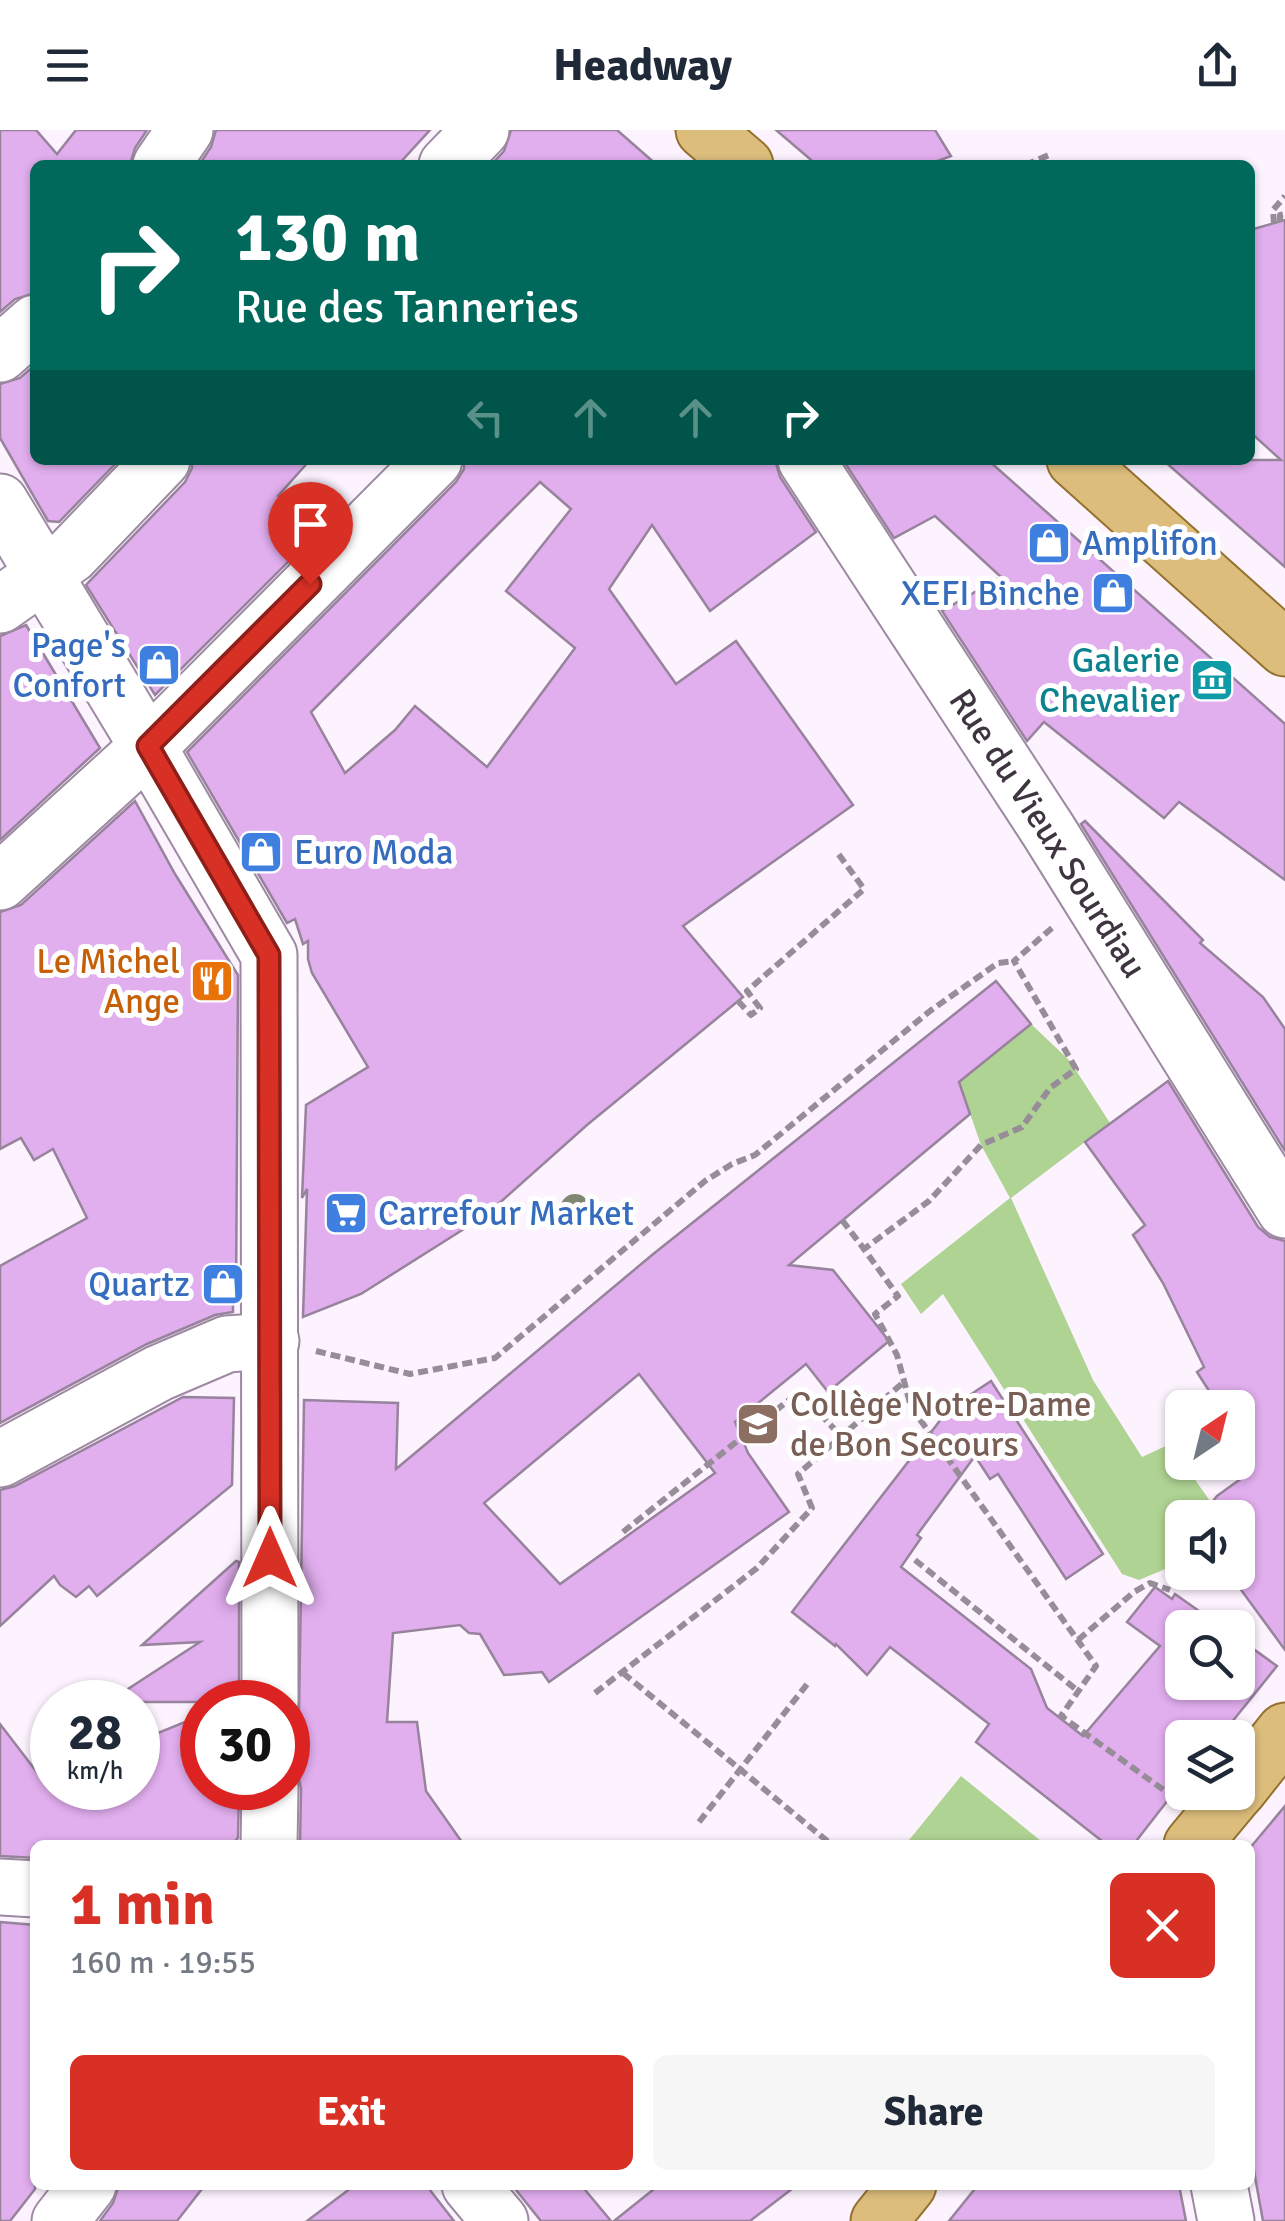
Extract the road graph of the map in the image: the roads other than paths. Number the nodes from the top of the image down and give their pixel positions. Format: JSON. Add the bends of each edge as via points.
{"nodes":[{"id":1,"x":185,"y":130,"type":"edge"},
{"id":2,"x":481,"y":130,"type":"edge"},
{"id":3,"x":165,"y":160,"type":"edge"},
{"id":4,"x":452,"y":160,"type":"edge"},
{"id":5,"x":30,"y":327,"type":"edge"},
{"id":6,"x":0,"y":354,"type":"edge"},
{"id":7,"x":157,"y":465,"type":"edge"},
{"id":8,"x":429,"y":465,"type":"edge"},
{"id":9,"x":810,"y":465,"type":"edge"},
{"id":10,"x":1081,"y":465,"type":"edge"},
{"id":11,"x":0,"y":502,"type":"edge"},
{"id":12,"x":44,"y":573,"type":"junction"},
{"id":13,"x":0,"y":605,"type":"edge"},
{"id":14,"x":1285,"y":648,"type":"edge"},
{"id":15,"x":148,"y":746,"type":"junction"},
{"id":16,"x":0,"y":882,"type":"edge"},
{"id":17,"x":1285,"y":1210,"type":"edge"},
{"id":18,"x":271,"y":1341,"type":"junction"},
{"id":19,"x":0,"y":1459,"type":"edge"},
{"id":20,"x":270,"y":1680,"type":"edge"},
{"id":21,"x":1285,"y":1731,"type":"edge"},
{"id":22,"x":1255,"y":1768,"type":"edge"},
{"id":23,"x":270,"y":1810,"type":"edge"},
{"id":24,"x":270,"y":1840,"type":"edge"},
{"id":25,"x":0,"y":1887,"type":"edge"},
{"id":26,"x":30,"y":1890,"type":"edge"},
{"id":27,"x":84,"y":2190,"type":"edge"},
{"id":28,"x":474,"y":2190,"type":"edge"},
{"id":29,"x":904,"y":2190,"type":"edge"},
{"id":30,"x":1220,"y":2190,"type":"edge"},
{"id":31,"x":60,"y":2221,"type":"edge"},
{"id":32,"x":500,"y":2221,"type":"edge"},
{"id":33,"x":879,"y":2221,"type":"edge"},
{"id":34,"x":1226,"y":2221,"type":"edge"}],
"edges":[{"from":1,"to":3,"type":"street"},
{"from":2,"to":4,"type":"street"},
{"from":5,"to":6,"type":"street"},
{"from":7,"to":12,"type":"street","via":[[71,555]]},
{"from":8,"to":15,"type":"street"},
{"from":9,"to":17,"type":"street","name":"Rue du Vieux Sourdiau"},
{"from":10,"to":14,"type":"main road"},
{"from":11,"to":12,"type":"street"},
{"from":12,"to":13,"type":"street"},
{"from":12,"to":15,"type":"street"},
{"from":15,"to":16,"type":"street"},
{"from":15,"to":18,"type":"street","via":[[269,955]]},
{"from":18,"to":19,"type":"street","via":[[227,1344],[159,1372]]},
{"from":18,"to":20,"type":"street"},
{"from":21,"to":22,"type":"main road"},
{"from":23,"to":24,"type":"street"},
{"from":25,"to":26,"type":"street"},
{"from":27,"to":31,"type":"street"},
{"from":28,"to":32,"type":"street"},
{"from":29,"to":33,"type":"main road"},
{"from":30,"to":34,"type":"street"}]}
